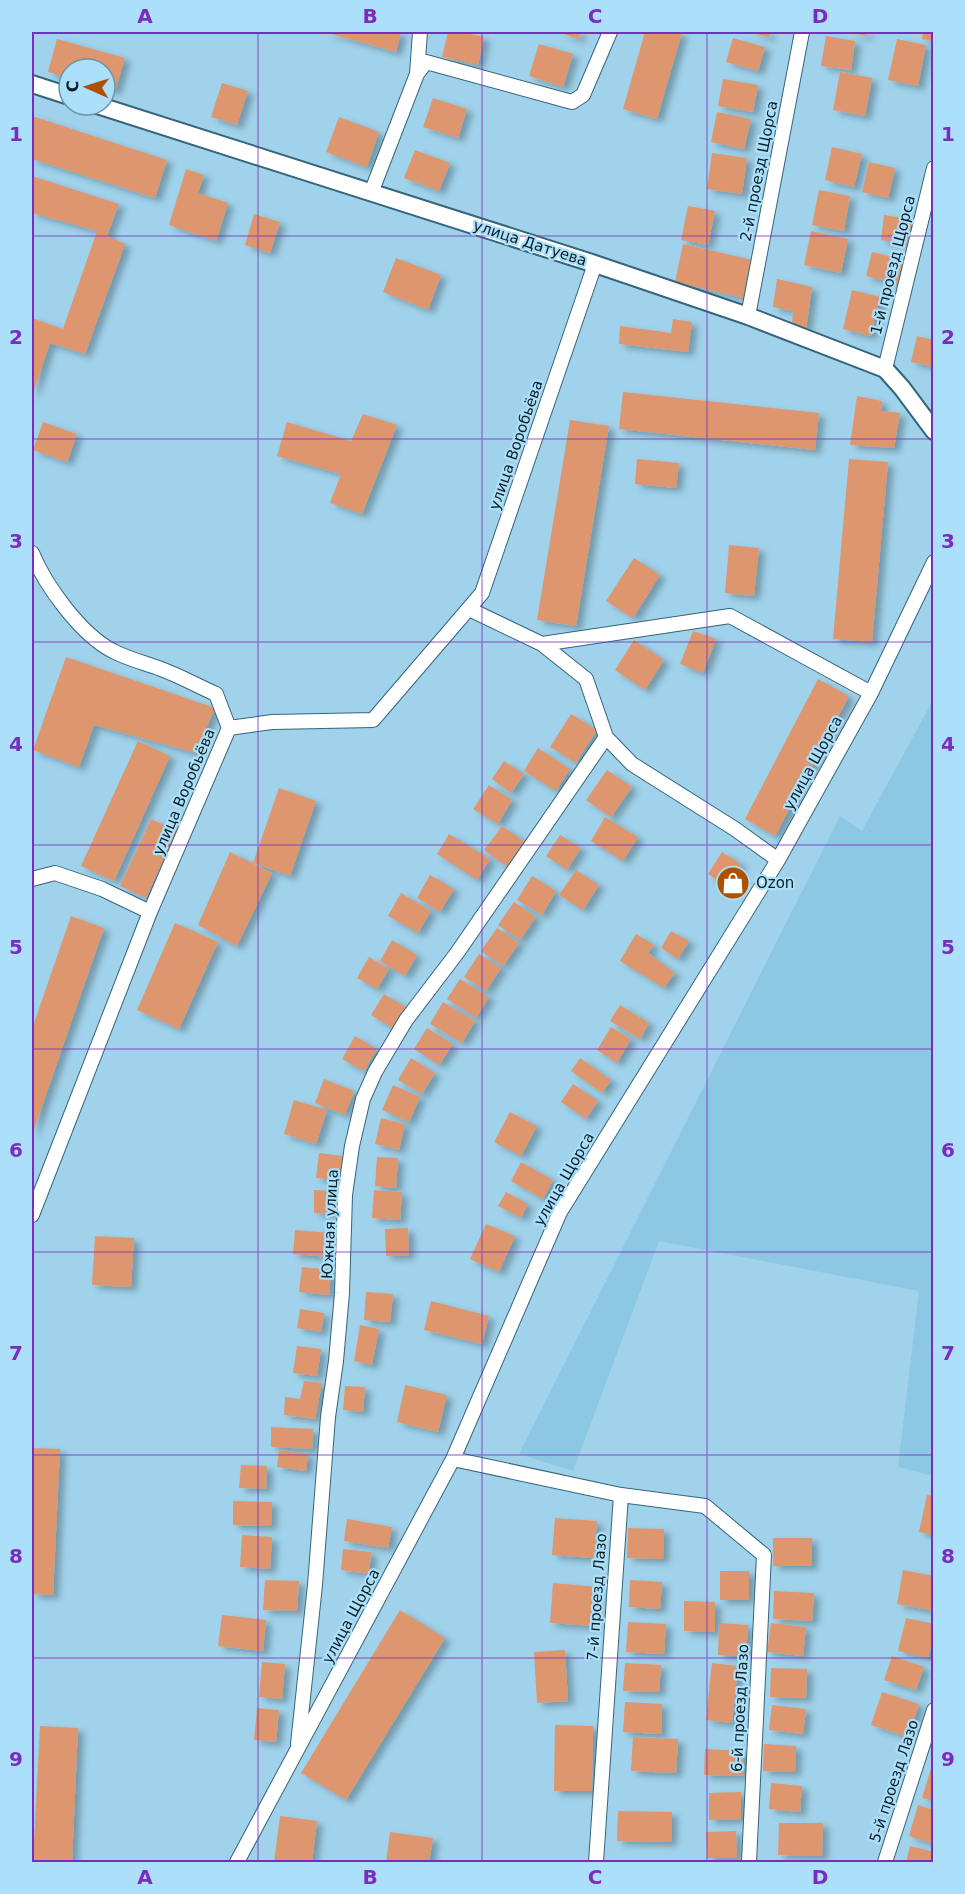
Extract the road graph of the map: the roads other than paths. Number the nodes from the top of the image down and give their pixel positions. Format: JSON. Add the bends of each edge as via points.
{"nodes":[{"id":1,"x":420,"y":32,"type":"edge"},
{"id":2,"x":609,"y":32,"type":"edge"},
{"id":3,"x":802,"y":32,"type":"edge"},
{"id":4,"x":417,"y":74,"type":"junction"},
{"id":5,"x":32,"y":84,"type":"edge"},
{"id":6,"x":57,"y":92,"type":"edge"},
{"id":7,"x":117,"y":111,"type":"edge"},
{"id":8,"x":933,"y":168,"type":"edge"},
{"id":9,"x":371,"y":192,"type":"junction"},
{"id":10,"x":595,"y":264,"type":"junction"},
{"id":11,"x":748,"y":316,"type":"junction"},
{"id":12,"x":885,"y":369,"type":"junction"},
{"id":13,"x":933,"y":431,"type":"edge"},
{"id":14,"x":32,"y":552,"type":"edge"},
{"id":15,"x":933,"y":562,"type":"edge"},
{"id":16,"x":469,"y":609,"type":"junction"},
{"id":17,"x":542,"y":644,"type":"junction"},
{"id":18,"x":871,"y":693,"type":"junction"},
{"id":19,"x":229,"y":728,"type":"junction"},
{"id":20,"x":606,"y":736,"type":"junction"},
{"id":21,"x":777,"y":860,"type":"junction"},
{"id":22,"x":32,"y":879,"type":"edge"},
{"id":23,"x":150,"y":912,"type":"junction"},
{"id":24,"x":32,"y":1210,"type":"edge"},
{"id":25,"x":453,"y":1459,"type":"junction"},
{"id":26,"x":621,"y":1495,"type":"junction"},
{"id":27,"x":933,"y":1710,"type":"edge"},
{"id":28,"x":297,"y":1752,"type":"junction"},
{"id":29,"x":237,"y":1863,"type":"edge"},
{"id":30,"x":596,"y":1863,"type":"edge"},
{"id":31,"x":749,"y":1863,"type":"edge"},
{"id":32,"x":885,"y":1863,"type":"edge"}],
"edges":[{"from":1,"to":4,"type":"street"},
{"from":2,"to":4,"type":"street","via":[[583,95],[572,102],[426,62]]},
{"from":3,"to":11,"type":"street","name":"2-й проезд Щорса"},
{"from":4,"to":9,"type":"street"},
{"from":5,"to":6,"type":"street"},
{"from":7,"to":9,"type":"street","name":"улица Датуева"},
{"from":8,"to":12,"type":"street","name":"1-й проезд Щорса"},
{"from":9,"to":10,"type":"street","name":"улица Датуева"},
{"from":10,"to":11,"type":"street","name":"улица Датуева"},
{"from":10,"to":16,"type":"street","name":"улица Воробьёва","via":[[483,593]]},
{"from":11,"to":12,"type":"street","name":"улица Датуева"},
{"from":12,"to":13,"type":"street","name":"улица Датуева"},
{"from":14,"to":19,"type":"street","via":[[66,609],[85,630],[112,651],[216,694]]},
{"from":15,"to":18,"type":"street","name":"улица Щорса"},
{"from":16,"to":17,"type":"street"},
{"from":16,"to":19,"type":"street","name":"улица Воробьёва","via":[[373,720],[272,722]]},
{"from":17,"to":18,"type":"street","via":[[730,616]]},
{"from":17,"to":20,"type":"street","via":[[585,679]]},
{"from":18,"to":21,"type":"street","name":"улица Щорса"},
{"from":19,"to":23,"type":"street","name":"улица Воробьёва"},
{"from":20,"to":21,"type":"street","via":[[632,764]]},
{"from":20,"to":28,"type":"street","name":"Южная улица","via":[[458,953],[406,1020],[363,1099],[345,1195],[342,1293]]},
{"from":21,"to":25,"type":"street","name":"улица Щорса","via":[[560,1212]]},
{"from":22,"to":23,"type":"street","via":[[55,873],[102,889]]},
{"from":23,"to":24,"type":"street","name":"улица Воробьёва"},
{"from":25,"to":26,"type":"street"},
{"from":25,"to":28,"type":"street","name":"улица Щорса"},
{"from":26,"to":30,"type":"street","name":"7-й проезд Лазо"},
{"from":26,"to":31,"type":"street","name":"6-й проезд Лазо","via":[[705,1506],[764,1555]]},
{"from":27,"to":32,"type":"street","name":"5-й проезд Лазо"},
{"from":28,"to":29,"type":"street","name":"улица Щорса"}]}
